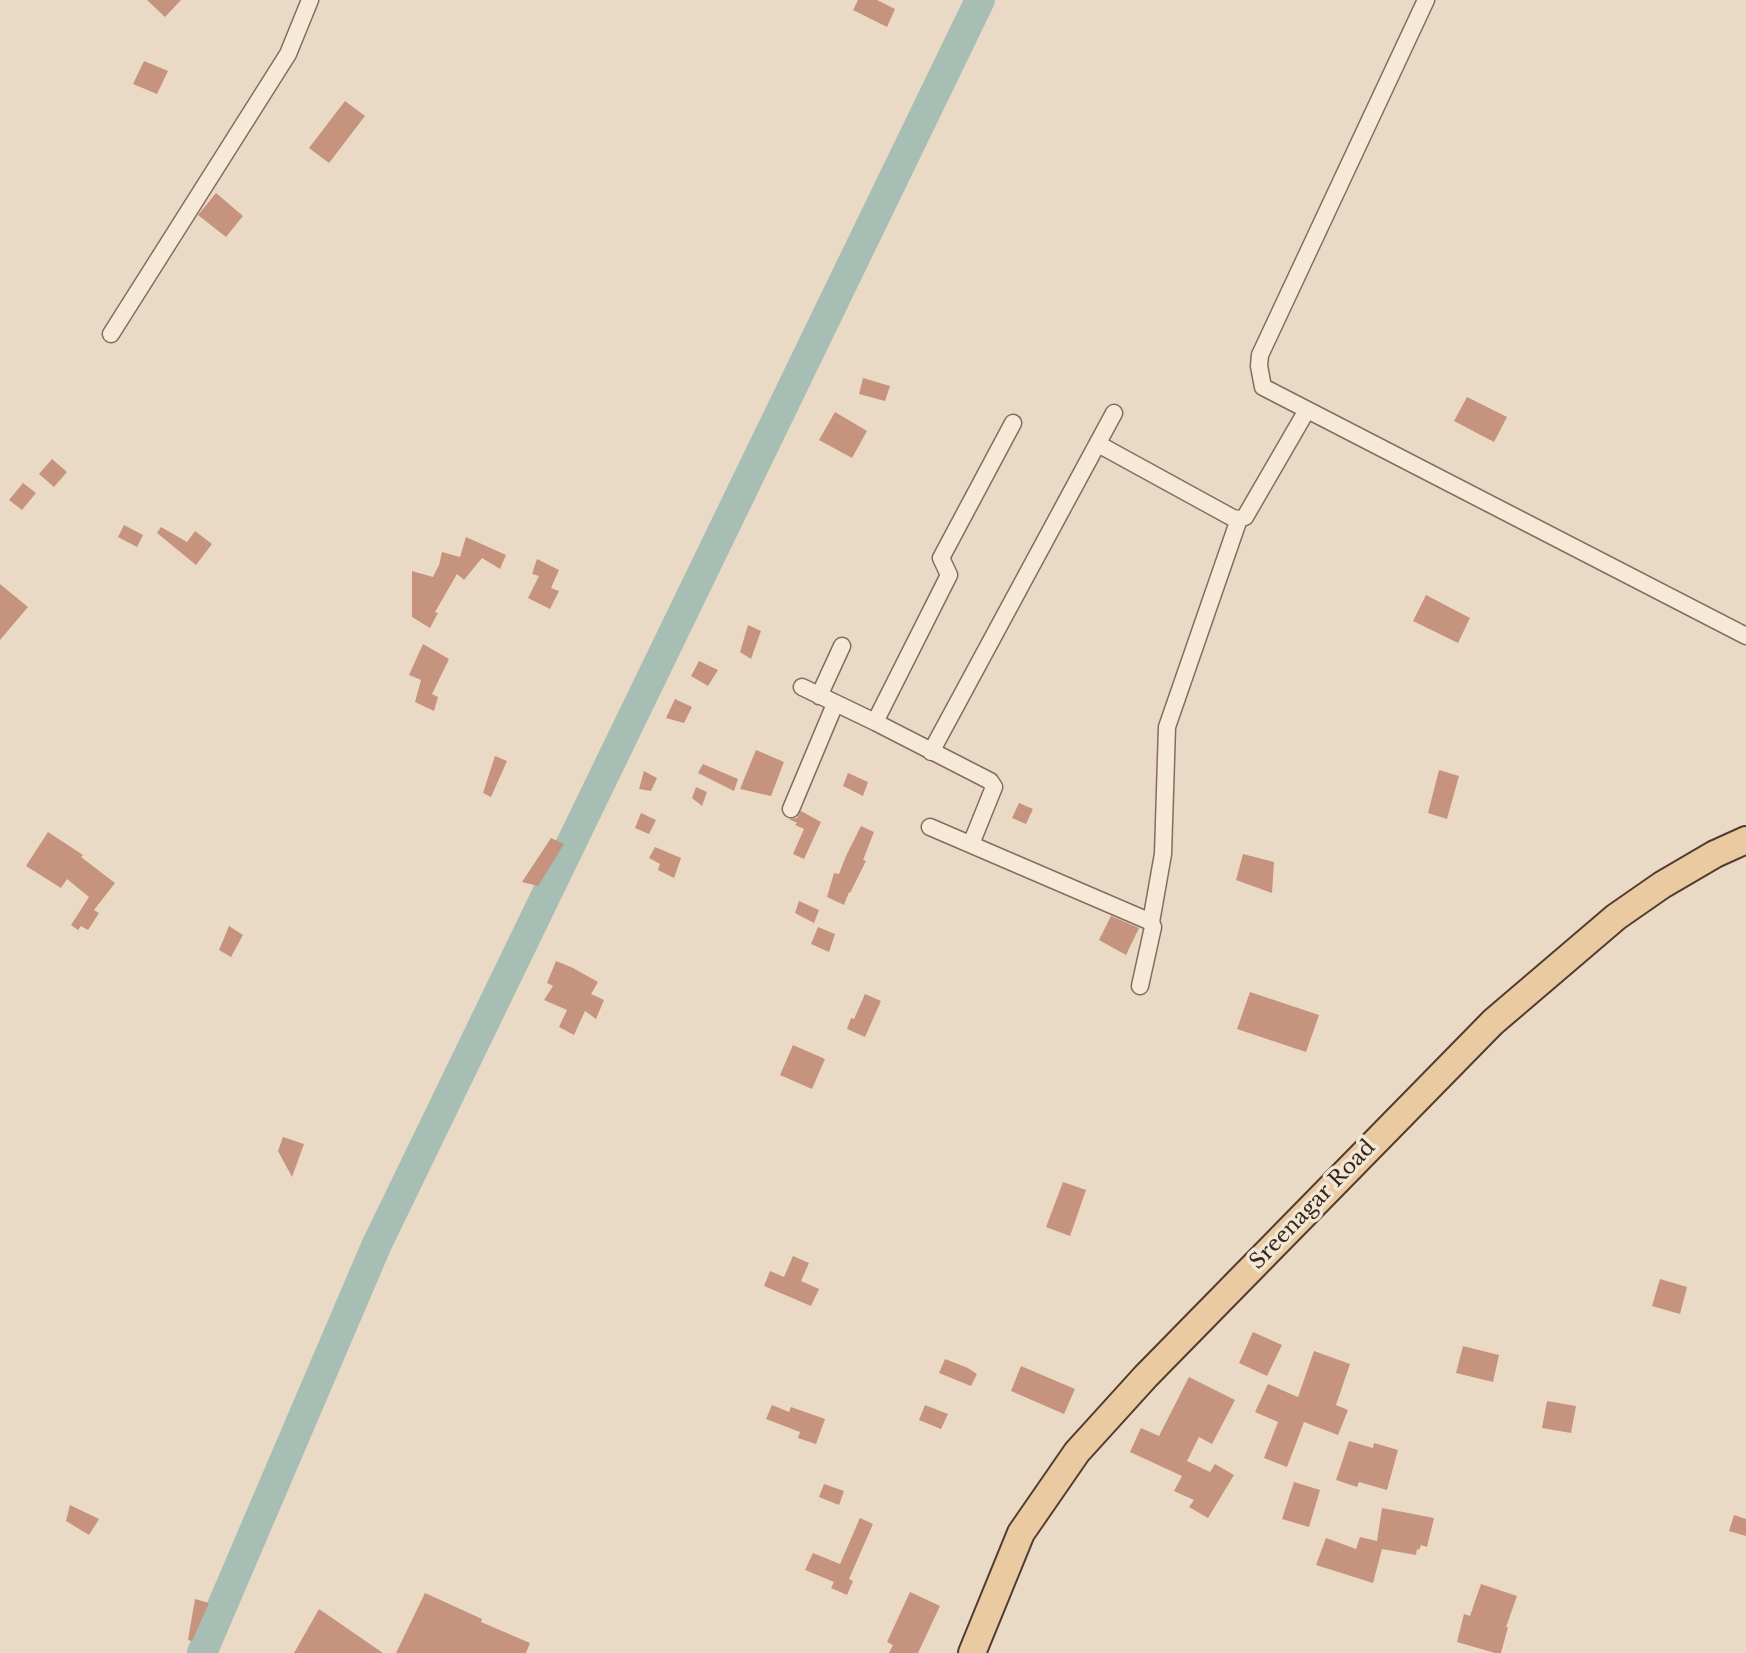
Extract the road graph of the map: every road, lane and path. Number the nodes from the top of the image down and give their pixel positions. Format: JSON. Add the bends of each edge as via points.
{"nodes":[{"id":1,"x":310,"y":0,"type":"edge"},
{"id":2,"x":1426,"y":0,"type":"edge"},
{"id":3,"x":111,"y":334,"type":"dead end"},
{"id":4,"x":1307,"y":410,"type":"junction"},
{"id":5,"x":1114,"y":413,"type":"dead end"},
{"id":6,"x":1013,"y":423,"type":"dead end"},
{"id":7,"x":1098,"y":444,"type":"junction"},
{"id":8,"x":1239,"y":519,"type":"junction"},
{"id":9,"x":1746,"y":636,"type":"edge"},
{"id":10,"x":842,"y":646,"type":"dead end"},
{"id":11,"x":802,"y":687,"type":"dead end"},
{"id":12,"x":819,"y":696,"type":"junction"},
{"id":13,"x":835,"y":704,"type":"junction"},
{"id":14,"x":875,"y":722,"type":"junction"},
{"id":15,"x":931,"y":752,"type":"junction"},
{"id":16,"x":791,"y":810,"type":"dead end"},
{"id":17,"x":930,"y":827,"type":"dead end"},
{"id":18,"x":1744,"y":834,"type":"edge"},
{"id":19,"x":971,"y":844,"type":"junction"},
{"id":20,"x":1151,"y":922,"type":"junction"},
{"id":21,"x":1140,"y":986,"type":"dead end"},
{"id":22,"x":972,"y":1653,"type":"edge"}],
"edges":[{"from":1,"to":3,"type":"street","via":[[288,54]]},
{"from":2,"to":4,"type":"street","via":[[1260,355],[1263,387]]},
{"from":4,"to":8,"type":"street","via":[[1245,517]]},
{"from":4,"to":9,"type":"street"},
{"from":5,"to":7,"type":"street"},
{"from":6,"to":14,"type":"street","via":[[941,558],[948,575]]},
{"from":7,"to":8,"type":"street"},
{"from":7,"to":15,"type":"street"},
{"from":8,"to":20,"type":"street","via":[[1167,727],[1163,854]]},
{"from":10,"to":12,"type":"street"},
{"from":11,"to":12,"type":"street"},
{"from":12,"to":13,"type":"street"},
{"from":13,"to":14,"type":"street"},
{"from":13,"to":16,"type":"street"},
{"from":14,"to":15,"type":"street"},
{"from":15,"to":19,"type":"street","via":[[990,781],[994,788]]},
{"from":17,"to":19,"type":"street"},
{"from":18,"to":22,"type":"main road","name":"Sreenagar Road","via":[[1616,917],[1493,1022],[1146,1376],[1077,1452],[1021,1533]]},
{"from":19,"to":20,"type":"street"},
{"from":20,"to":21,"type":"street"}]}
